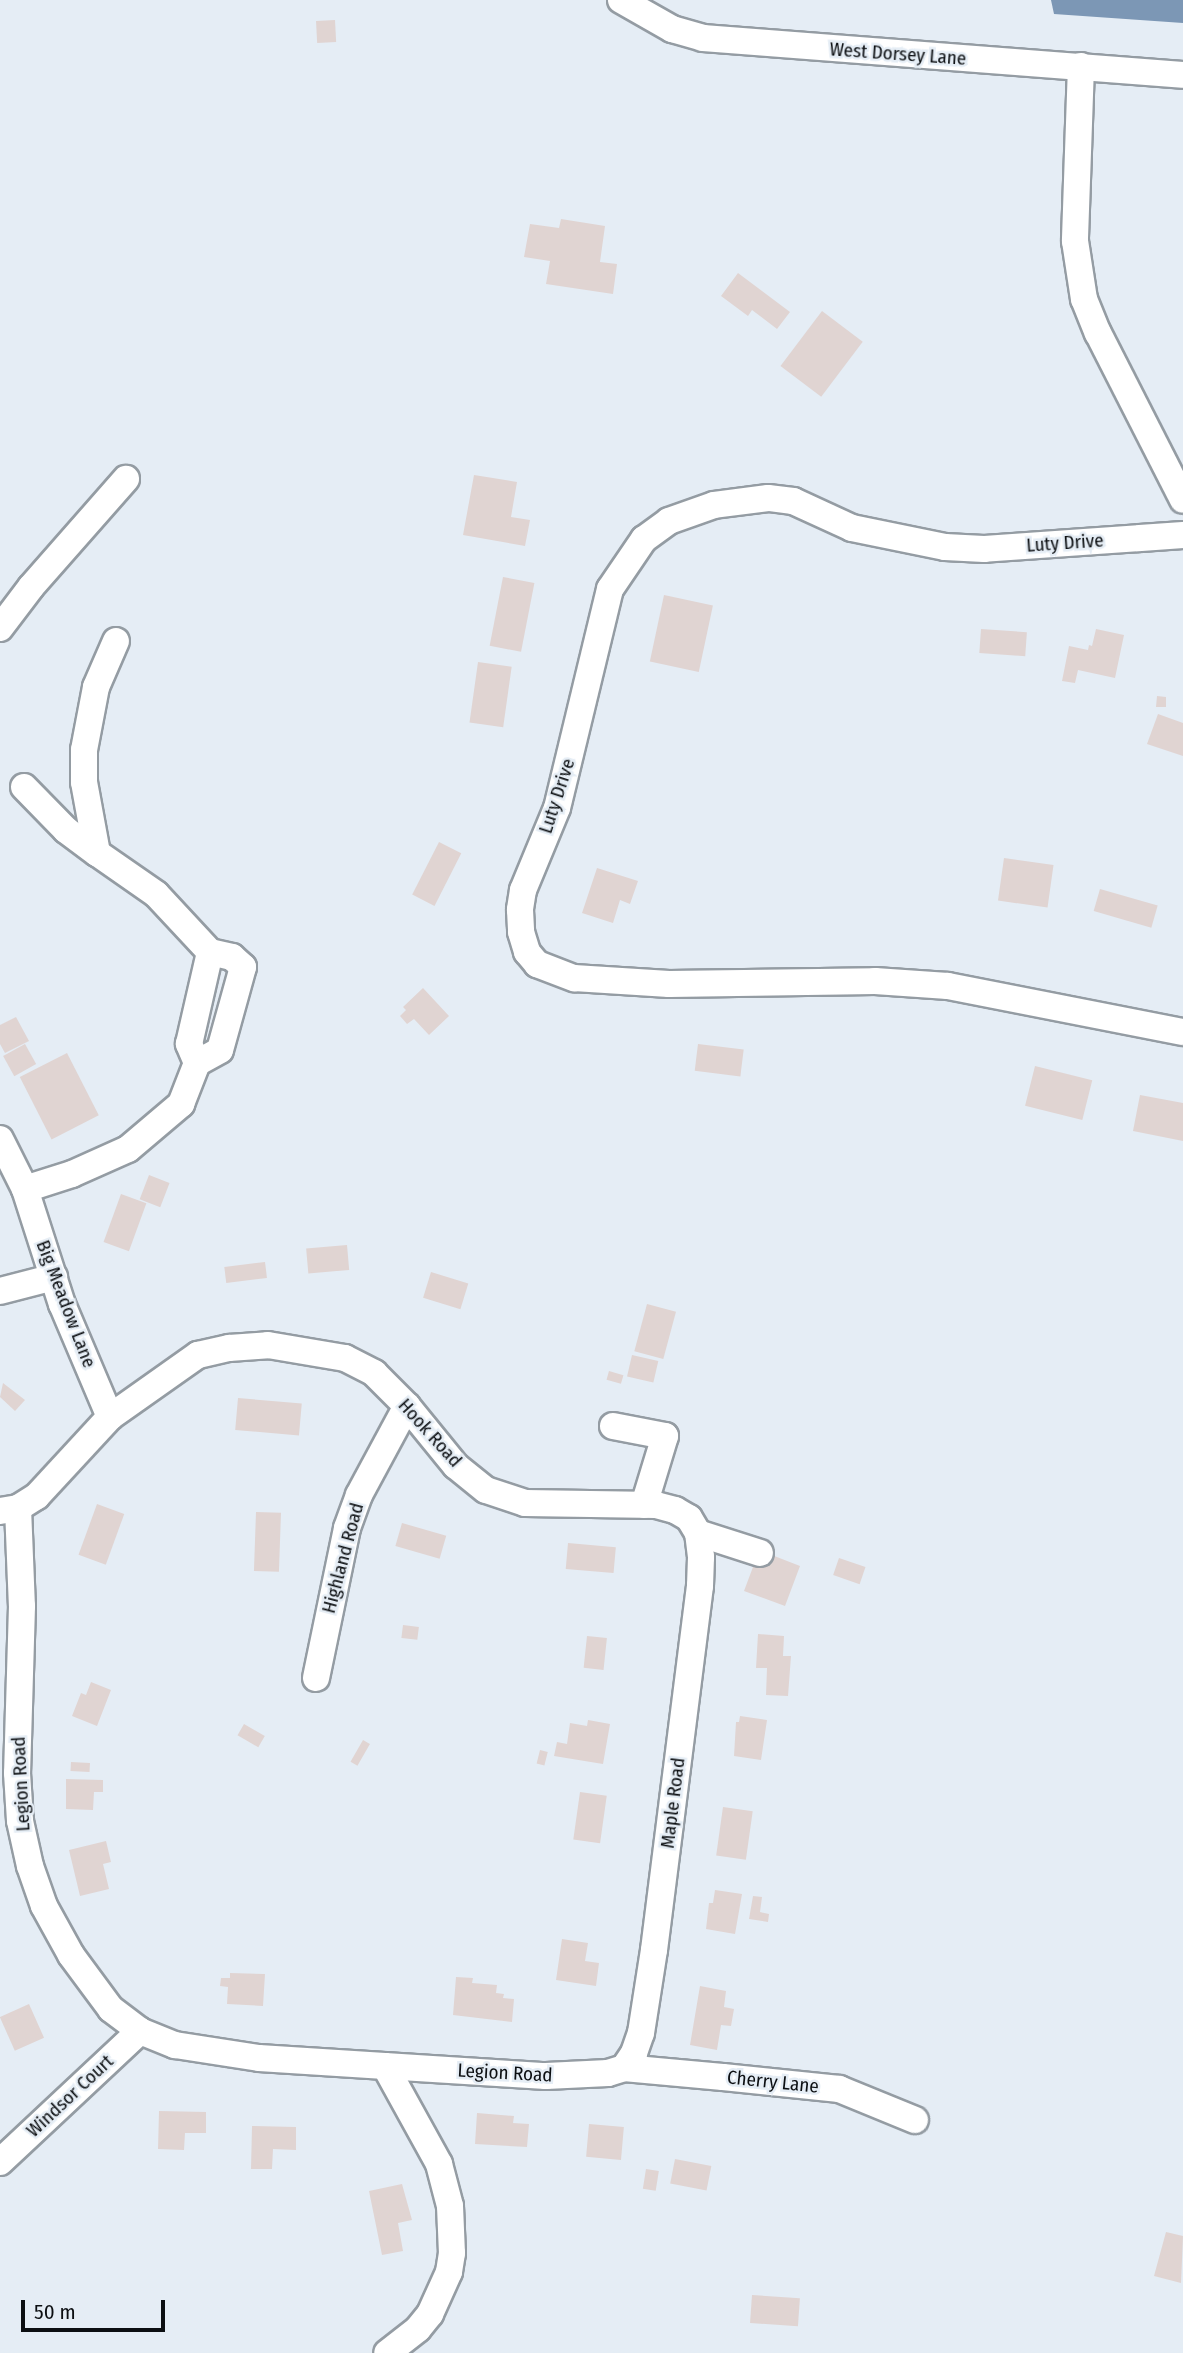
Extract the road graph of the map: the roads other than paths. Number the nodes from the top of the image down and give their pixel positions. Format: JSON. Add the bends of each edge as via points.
{"nodes":[{"id":1,"x":621,"y":0,"type":"edge"},
{"id":2,"x":1081,"y":66,"type":"junction"},
{"id":3,"x":1183,"y":75,"type":"edge"},
{"id":4,"x":126,"y":479,"type":"dead end"},
{"id":5,"x":1183,"y":500,"type":"edge"},
{"id":6,"x":1183,"y":535,"type":"edge"},
{"id":7,"x":0,"y":628,"type":"edge"},
{"id":8,"x":116,"y":641,"type":"dead end"},
{"id":9,"x":24,"y":787,"type":"dead end"},
{"id":10,"x":97,"y":853,"type":"junction"},
{"id":11,"x":210,"y":952,"type":"junction"},
{"id":12,"x":1183,"y":1032,"type":"edge"},
{"id":13,"x":197,"y":1063,"type":"junction"},
{"id":14,"x":0,"y":1139,"type":"edge"},
{"id":15,"x":25,"y":1189,"type":"junction"},
{"id":16,"x":54,"y":1277,"type":"junction"},
{"id":17,"x":0,"y":1291,"type":"edge"},
{"id":18,"x":407,"y":1406,"type":"junction"},
{"id":19,"x":110,"y":1417,"type":"junction"},
{"id":20,"x":613,"y":1426,"type":"dead end"},
{"id":21,"x":643,"y":1505,"type":"junction"},
{"id":22,"x":9,"y":1509,"type":"edge"},
{"id":23,"x":698,"y":1533,"type":"junction"},
{"id":24,"x":760,"y":1553,"type":"dead end"},
{"id":25,"x":316,"y":1678,"type":"dead end"},
{"id":26,"x":140,"y":2031,"type":"junction"},
{"id":27,"x":385,"y":2066,"type":"junction"},
{"id":28,"x":624,"y":2068,"type":"junction"},
{"id":29,"x":915,"y":2120,"type":"dead end"},
{"id":30,"x":0,"y":2162,"type":"edge"},
{"id":31,"x":387,"y":2353,"type":"edge"}],
"edges":[{"from":1,"to":2,"type":"street","name":"West Dorsey Lane","via":[[672,29],[703,38]]},
{"from":2,"to":3,"type":"street","name":"West Dorsey Lane"},
{"from":2,"to":5,"type":"street","via":[[1075,241],[1084,299]]},
{"from":4,"to":7,"type":"street"},
{"from":6,"to":12,"type":"street","name":"Luty Drive","via":[[984,549],[945,547],[852,528],[793,501],[768,498],[714,505],[668,521],[644,539],[610,589],[557,808],[523,890],[520,910],[527,952],[537,964],[574,978],[668,984],[875,981],[948,986]]},
{"from":8,"to":10,"type":"street","via":[[96,687],[83,750]]},
{"from":9,"to":10,"type":"street","via":[[66,830]]},
{"from":10,"to":11,"type":"street","via":[[156,894]]},
{"from":11,"to":13,"type":"street","via":[[190,1044]]},
{"from":11,"to":13,"type":"street","via":[[232,957],[243,967],[220,1050]]},
{"from":13,"to":15,"type":"street","via":[[181,1104],[128,1149]]},
{"from":14,"to":15,"type":"street","name":"Big Meadow Lane"},
{"from":15,"to":16,"type":"street","name":"Big Meadow Lane"},
{"from":16,"to":17,"type":"street"},
{"from":16,"to":19,"type":"street","name":"Big Meadow Lane"},
{"from":18,"to":19,"type":"street","name":"Hook Road","via":[[374,1373],[345,1358],[268,1345],[198,1355]]},
{"from":18,"to":21,"type":"street","name":"Hook Road","via":[[456,1466],[486,1490],[525,1503]]},
{"from":18,"to":25,"type":"street","name":"Highland Road","via":[[359,1495],[347,1528]]},
{"from":19,"to":22,"type":"street","name":"Legion Road","via":[[37,1496]]},
{"from":20,"to":21,"type":"street","via":[[665,1436]]},
{"from":21,"to":23,"type":"street","name":"Hook Road","via":[[675,1510],[689,1518]]},
{"from":22,"to":26,"type":"street","name":"Legion Road","via":[[22,1606],[17,1773],[20,1821],[30,1866],[44,1906],[71,1955],[111,2009]]},
{"from":23,"to":24,"type":"street","name":"Hook Road"},
{"from":23,"to":28,"type":"street","name":"Maple Road","via":[[700,1586],[654,1950],[641,2033]]},
{"from":26,"to":27,"type":"street","name":"Legion Road","via":[[175,2045],[259,2058]]},
{"from":26,"to":30,"type":"street","name":"Windsor Court"},
{"from":27,"to":28,"type":"street","name":"Legion Road","via":[[546,2076]]},
{"from":27,"to":31,"type":"street","via":[[439,2164],[450,2206],[452,2253],[449,2272],[430,2314]]},
{"from":28,"to":29,"type":"street","name":"Cherry Lane","via":[[839,2089]]}]}
